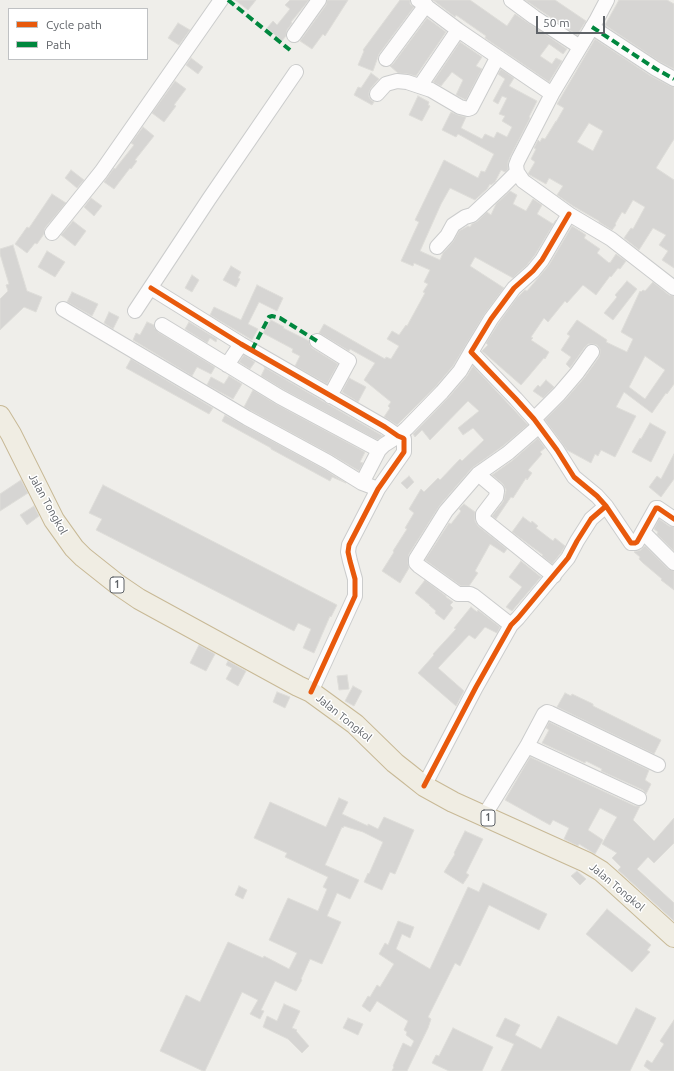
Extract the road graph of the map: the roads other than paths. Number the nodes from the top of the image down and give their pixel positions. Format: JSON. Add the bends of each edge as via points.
{"nodes":[{"id":1,"x":221,"y":0,"type":"edge"},
{"id":2,"x":319,"y":0,"type":"edge"},
{"id":3,"x":511,"y":0,"type":"edge"},
{"id":4,"x":607,"y":0,"type":"edge"},
{"id":5,"x":422,"y":3,"type":"edge"},
{"id":6,"x":592,"y":27,"type":"junction"},
{"id":7,"x":458,"y":30,"type":"junction"},
{"id":8,"x":294,"y":35,"type":"dead end"},
{"id":9,"x":580,"y":47,"type":"junction"},
{"id":10,"x":497,"y":58,"type":"junction"},
{"id":11,"x":386,"y":59,"type":"dead end"},
{"id":12,"x":296,"y":72,"type":"dead end"},
{"id":13,"x":674,"y":80,"type":"edge"},
{"id":14,"x":420,"y":86,"type":"junction"},
{"id":15,"x":377,"y":94,"type":"dead end"},
{"id":16,"x":552,"y":94,"type":"junction"},
{"id":17,"x":516,"y":172,"type":"junction"},
{"id":18,"x":569,"y":214,"type":"junction"},
{"id":19,"x":52,"y":233,"type":"dead end"},
{"id":20,"x":437,"y":247,"type":"dead end"},
{"id":21,"x":151,"y":288,"type":"junction"},
{"id":22,"x":674,"y":288,"type":"edge"},
{"id":23,"x":64,"y":309,"type":"dead end"},
{"id":24,"x":135,"y":311,"type":"dead end"},
{"id":25,"x":162,"y":325,"type":"dead end"},
{"id":26,"x":317,"y":341,"type":"dead end"},
{"id":27,"x":241,"y":344,"type":"junction"},
{"id":28,"x":471,"y":352,"type":"junction"},
{"id":29,"x":592,"y":352,"type":"dead end"},
{"id":30,"x":227,"y":365,"type":"junction"},
{"id":31,"x":330,"y":396,"type":"junction"},
{"id":32,"x":0,"y":416,"type":"edge"},
{"id":33,"x":536,"y":423,"type":"junction"},
{"id":34,"x":402,"y":441,"type":"junction"},
{"id":35,"x":379,"y":450,"type":"junction"},
{"id":36,"x":478,"y":474,"type":"junction"},
{"id":37,"x":362,"y":483,"type":"junction"},
{"id":38,"x":378,"y":489,"type":"junction"},
{"id":39,"x":606,"y":506,"type":"junction"},
{"id":40,"x":674,"y":519,"type":"edge"},
{"id":41,"x":642,"y":532,"type":"junction"},
{"id":42,"x":674,"y":563,"type":"edge"},
{"id":43,"x":554,"y":576,"type":"junction"},
{"id":44,"x":511,"y":625,"type":"junction"},
{"id":45,"x":306,"y":689,"type":"junction"},
{"id":46,"x":527,"y":746,"type":"junction"},
{"id":47,"x":658,"y":765,"type":"dead end"},
{"id":48,"x":424,"y":786,"type":"junction"},
{"id":49,"x":639,"y":798,"type":"dead end"},
{"id":50,"x":484,"y":816,"type":"junction"},
{"id":51,"x":674,"y":937,"type":"edge"}],
"edges":[{"from":1,"to":19,"type":"street","via":[[101,172]]},
{"from":2,"to":8,"type":"street"},
{"from":3,"to":9,"type":"street"},
{"from":4,"to":6,"type":"street"},
{"from":5,"to":7,"type":"street"},
{"from":5,"to":11,"type":"street"},
{"from":6,"to":9,"type":"street"},
{"from":6,"to":13,"type":"street"},
{"from":7,"to":10,"type":"street"},
{"from":7,"to":14,"type":"street"},
{"from":9,"to":16,"type":"street"},
{"from":10,"to":14,"type":"street","via":[[471,108],[460,107],[432,90]]},
{"from":10,"to":16,"type":"street"},
{"from":12,"to":21,"type":"street"},
{"from":14,"to":15,"type":"street","via":[[407,82],[391,82]]},
{"from":16,"to":17,"type":"street","via":[[518,160]]},
{"from":17,"to":18,"type":"street","via":[[523,181]]},
{"from":17,"to":20,"type":"street","via":[[472,215],[453,225]]},
{"from":18,"to":22,"type":"street","via":[[611,239]]},
{"from":18,"to":28,"type":"street","via":[[542,260],[514,288]]},
{"from":21,"to":24,"type":"street"},
{"from":21,"to":27,"type":"street"},
{"from":23,"to":37,"type":"street"},
{"from":25,"to":30,"type":"street"},
{"from":26,"to":31,"type":"street","via":[[350,360]]},
{"from":27,"to":30,"type":"street"},
{"from":27,"to":31,"type":"street"},
{"from":28,"to":33,"type":"street"},
{"from":28,"to":34,"type":"street","via":[[460,371],[408,428]]},
{"from":29,"to":33,"type":"street"},
{"from":30,"to":35,"type":"street","via":[[280,397]]},
{"from":31,"to":34,"type":"street","via":[[385,427]]},
{"from":32,"to":45,"type":"highway","name":"Jalan Tongkol","number":"1","via":[[54,520],[83,558],[139,599]]},
{"from":33,"to":36,"type":"street","via":[[508,453]]},
{"from":33,"to":39,"type":"street","via":[[574,477]]},
{"from":34,"to":35,"type":"street","via":[[384,445]]},
{"from":34,"to":38,"type":"street","via":[[404,452]]},
{"from":35,"to":37,"type":"street"},
{"from":36,"to":43,"type":"street","via":[[497,490],[496,497],[483,514],[484,520]]},
{"from":36,"to":44,"type":"street","via":[[446,511],[416,562],[458,594],[474,596]]},
{"from":37,"to":38,"type":"street"},
{"from":38,"to":45,"type":"street","via":[[348,552],[355,579],[355,596]]},
{"from":39,"to":41,"type":"street","via":[[631,543],[637,542]]},
{"from":39,"to":43,"type":"street","via":[[592,519]]},
{"from":40,"to":41,"type":"street","via":[[656,508]]},
{"from":41,"to":42,"type":"street"},
{"from":43,"to":44,"type":"street"},
{"from":44,"to":48,"type":"street"},
{"from":45,"to":48,"type":"highway","name":"Jalan Tongkol","number":"1","via":[[355,724],[395,763]]},
{"from":46,"to":47,"type":"street","via":[[547,712]]},
{"from":46,"to":49,"type":"street"},
{"from":46,"to":50,"type":"street"},
{"from":48,"to":50,"type":"highway","name":"Jalan Tongkol","number":"1"},
{"from":50,"to":51,"type":"highway","name":"Jalan Tongkol","number":"1","via":[[601,871]]}]}
